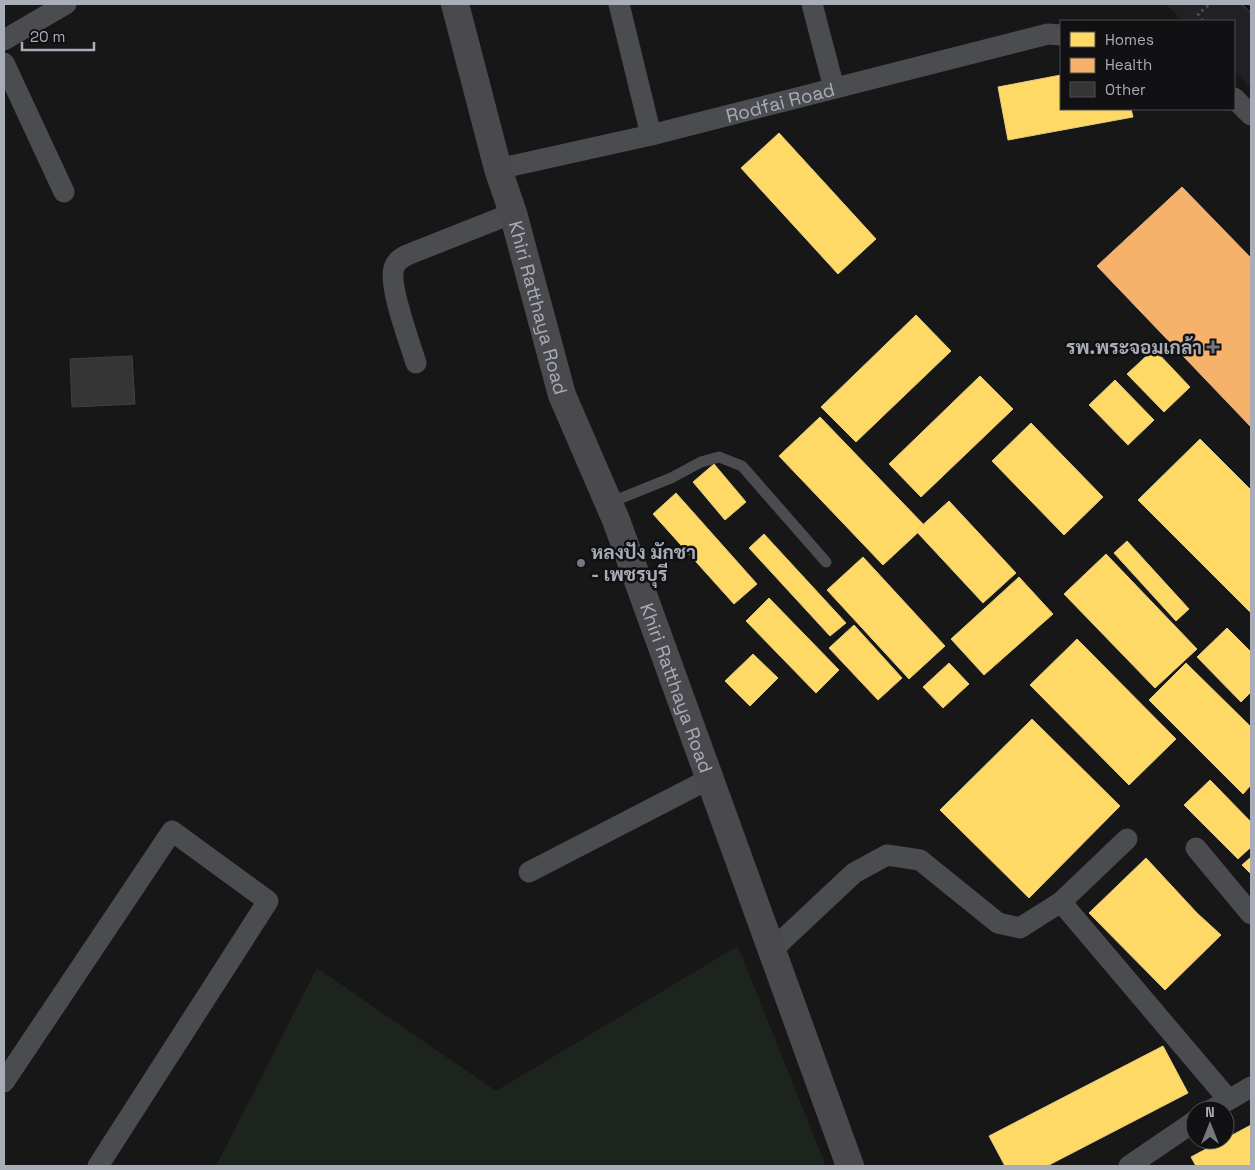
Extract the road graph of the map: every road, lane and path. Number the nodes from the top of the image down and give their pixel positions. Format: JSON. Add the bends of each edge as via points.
{"nodes":[{"id":1,"x":66,"y":4,"type":"edge"},
{"id":2,"x":455,"y":4,"type":"edge"},
{"id":3,"x":619,"y":4,"type":"edge"},
{"id":4,"x":812,"y":4,"type":"edge"},
{"id":5,"x":1210,"y":4,"type":"edge"},
{"id":6,"x":1202,"y":20,"type":"edge"},
{"id":7,"x":1060,"y":35,"type":"edge"},
{"id":8,"x":4,"y":40,"type":"edge"},
{"id":9,"x":4,"y":63,"type":"edge"},
{"id":10,"x":834,"y":88,"type":"junction"},
{"id":11,"x":1235,"y":99,"type":"edge"},
{"id":12,"x":1251,"y":115,"type":"edge"},
{"id":13,"x":651,"y":135,"type":"junction"},
{"id":14,"x":498,"y":169,"type":"junction"},
{"id":15,"x":64,"y":192,"type":"dead end"},
{"id":16,"x":513,"y":213,"type":"junction"},
{"id":17,"x":416,"y":363,"type":"dead end"},
{"id":18,"x":609,"y":503,"type":"junction"},
{"id":19,"x":826,"y":562,"type":"dead end"},
{"id":20,"x":708,"y":779,"type":"junction"},
{"id":21,"x":1127,"y":839,"type":"dead end"},
{"id":22,"x":1196,"y":848,"type":"dead end"},
{"id":23,"x":529,"y":872,"type":"dead end"},
{"id":24,"x":1061,"y":902,"type":"junction"},
{"id":25,"x":1251,"y":914,"type":"edge"},
{"id":26,"x":772,"y":950,"type":"junction"},
{"id":27,"x":4,"y":1082,"type":"edge"},
{"id":28,"x":1251,"y":1087,"type":"edge"},
{"id":29,"x":1217,"y":1100,"type":"edge"},
{"id":30,"x":1227,"y":1100,"type":"edge"},
{"id":31,"x":1185,"y":1128,"type":"edge"},
{"id":32,"x":98,"y":1166,"type":"edge"},
{"id":33,"x":850,"y":1166,"type":"edge"},
{"id":34,"x":1128,"y":1166,"type":"edge"}],
"edges":[{"from":1,"to":8,"type":"street"},
{"from":2,"to":14,"type":"street","name":"Khiri Ratthaya Road"},
{"from":3,"to":13,"type":"street"},
{"from":4,"to":10,"type":"street"},
{"from":5,"to":6,"type":"path","via":[[1198,14]]},
{"from":7,"to":10,"type":"street","name":"Rodfai Road","via":[[1048,34]]},
{"from":9,"to":15,"type":"street"},
{"from":10,"to":13,"type":"street","name":"Rodfai Road"},
{"from":11,"to":12,"type":"street"},
{"from":13,"to":14,"type":"street","name":"Rodfai Road"},
{"from":14,"to":16,"type":"street","name":"Khiri Ratthaya Road"},
{"from":16,"to":17,"type":"street","via":[[407,255],[394,266],[393,284]]},
{"from":16,"to":18,"type":"street","name":"Khiri Ratthaya Road","via":[[562,395]]},
{"from":18,"to":19,"type":"lane","via":[[719,457],[742,466]]},
{"from":18,"to":20,"type":"street","name":"Khiri Ratthaya Road"},
{"from":20,"to":23,"type":"street"},
{"from":20,"to":26,"type":"street","name":"Khiri Ratthaya Road"},
{"from":21,"to":24,"type":"street"},
{"from":22,"to":25,"type":"street"},
{"from":24,"to":26,"type":"street","via":[[1020,928],[998,923],[920,860],[887,855],[854,873]]},
{"from":24,"to":29,"type":"street"},
{"from":26,"to":33,"type":"street","name":"Khiri Ratthaya Road"},
{"from":27,"to":32,"type":"street","via":[[172,831],[268,901]]},
{"from":28,"to":30,"type":"street"},
{"from":31,"to":34,"type":"street"}]}
